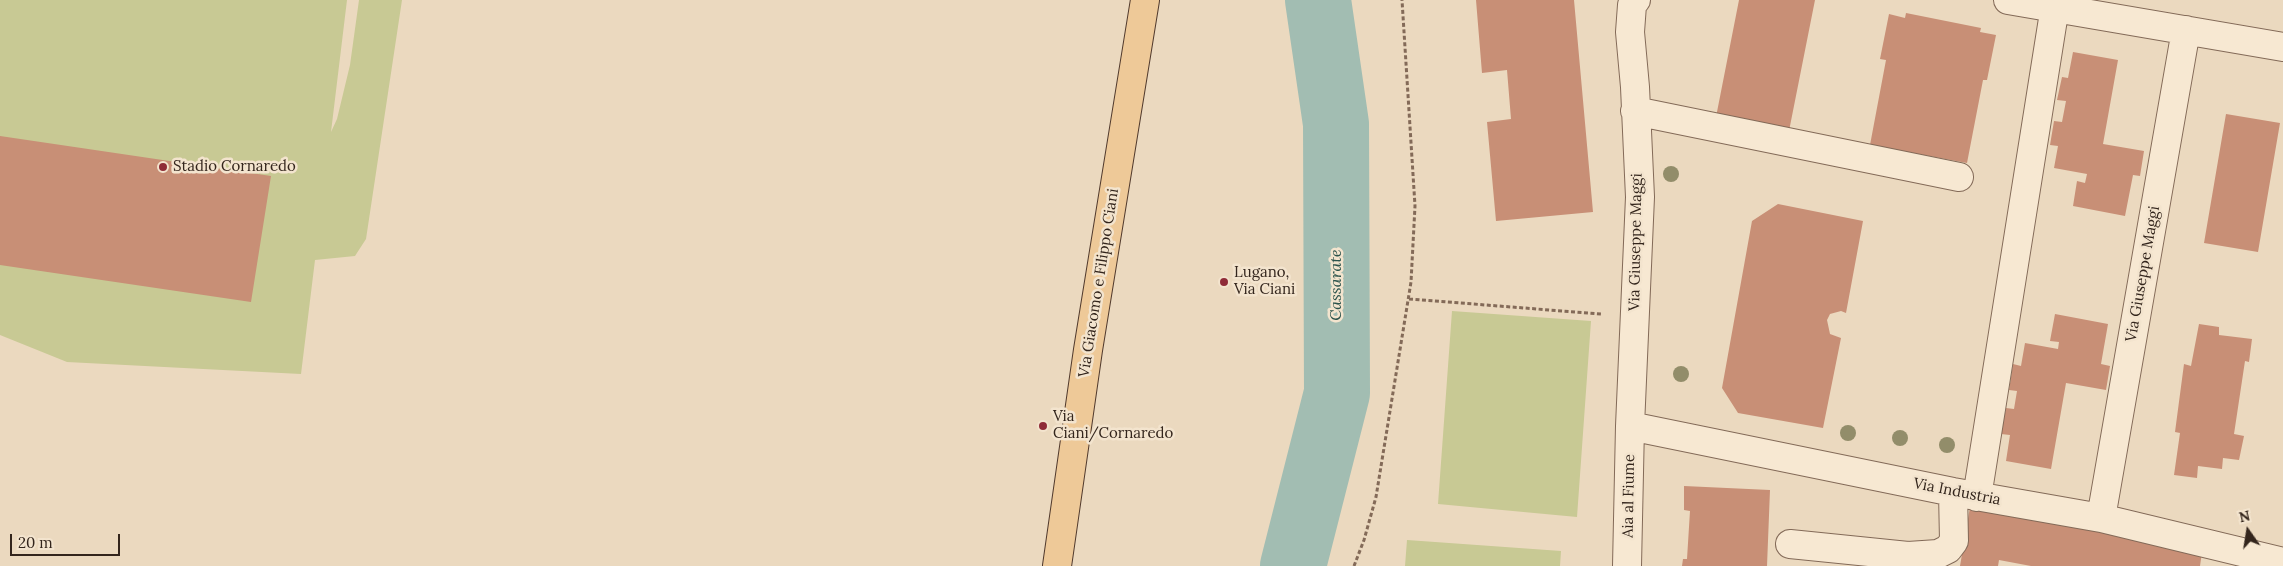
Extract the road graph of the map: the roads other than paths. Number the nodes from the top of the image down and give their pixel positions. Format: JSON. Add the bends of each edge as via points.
{"nodes":[{"id":1,"x":1145,"y":0,"type":"edge"},
{"id":2,"x":1636,"y":0,"type":"edge"},
{"id":3,"x":2008,"y":0,"type":"edge"},
{"id":4,"x":2055,"y":4,"type":"edge"},
{"id":5,"x":2186,"y":30,"type":"junction"},
{"id":6,"x":2283,"y":47,"type":"edge"},
{"id":7,"x":1635,"y":111,"type":"junction"},
{"id":8,"x":1959,"y":177,"type":"dead end"},
{"id":9,"x":1630,"y":426,"type":"junction"},
{"id":10,"x":1965,"y":494,"type":"junction"},
{"id":11,"x":2101,"y":518,"type":"junction"},
{"id":12,"x":1790,"y":544,"type":"dead end"},
{"id":13,"x":2283,"y":562,"type":"edge"},
{"id":14,"x":1057,"y":566,"type":"edge"},
{"id":15,"x":1627,"y":566,"type":"edge"}],
"edges":[{"from":1,"to":14,"type":"main road","name":"Via Giacomo e Filippo Ciani","via":[[1088,350]]},
{"from":2,"to":7,"type":"street","name":"Via Giuseppe Maggi","via":[[1632,5],[1630,32]]},
{"from":3,"to":4,"type":"street"},
{"from":4,"to":5,"type":"street"},
{"from":4,"to":10,"type":"street"},
{"from":5,"to":6,"type":"street"},
{"from":5,"to":11,"type":"street","name":"Via Giuseppe Maggi"},
{"from":7,"to":8,"type":"street"},
{"from":7,"to":9,"type":"street","name":"Via Giuseppe Maggi","via":[[1640,197]]},
{"from":9,"to":10,"type":"street","name":"Via Industria"},
{"from":9,"to":15,"type":"street","name":"Aia al Fiume"},
{"from":10,"to":11,"type":"street","name":"Via Industria"},
{"from":10,"to":12,"type":"street","via":[[1954,541],[1938,554],[1908,556]]},
{"from":11,"to":13,"type":"street","name":"Via Industria"}]}
